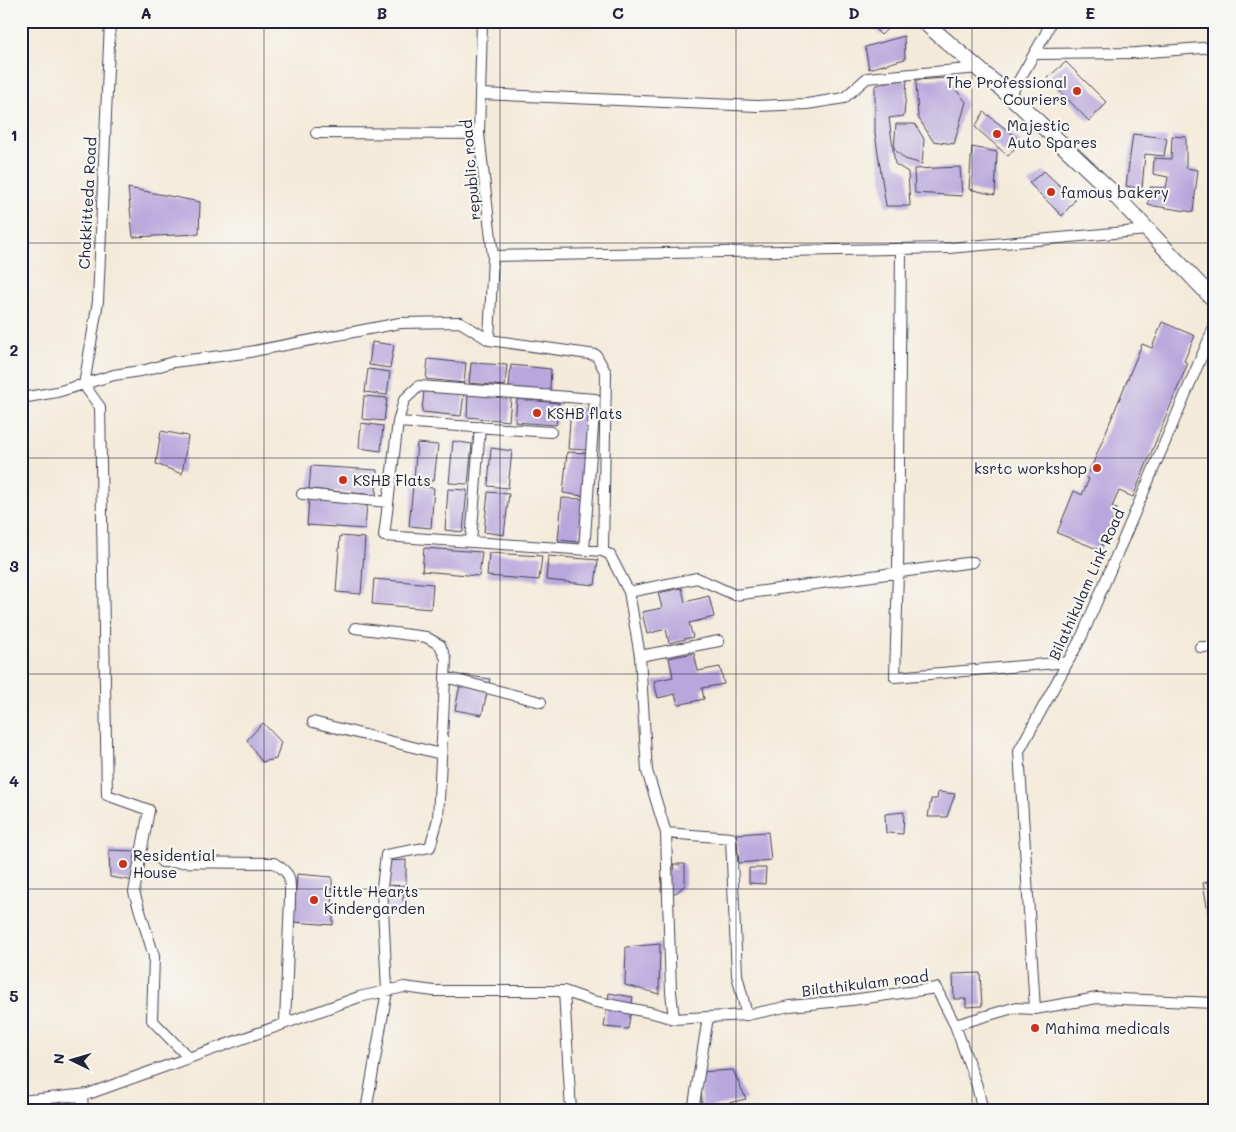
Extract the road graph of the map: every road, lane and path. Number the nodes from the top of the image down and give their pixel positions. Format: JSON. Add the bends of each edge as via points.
{"nodes":[{"id":1,"x":110,"y":21,"type":"edge"},
{"id":2,"x":482,"y":21,"type":"edge"},
{"id":3,"x":923,"y":21,"type":"edge"},
{"id":4,"x":1051,"y":21,"type":"edge"},
{"id":5,"x":1215,"y":47,"type":"edge"},
{"id":6,"x":1035,"y":54,"type":"junction"},
{"id":7,"x":979,"y":68,"type":"junction"},
{"id":8,"x":481,"y":94,"type":"junction"},
{"id":9,"x":1010,"y":96,"type":"junction"},
{"id":10,"x":316,"y":133,"type":"dead end"},
{"id":11,"x":479,"y":134,"type":"junction"},
{"id":12,"x":1148,"y":230,"type":"junction"},
{"id":13,"x":901,"y":250,"type":"junction"},
{"id":14,"x":493,"y":256,"type":"junction"},
{"id":15,"x":1215,"y":301,"type":"edge"},
{"id":16,"x":1215,"y":325,"type":"edge"},
{"id":17,"x":489,"y":340,"type":"junction"},
{"id":18,"x":84,"y":385,"type":"junction"},
{"id":19,"x":21,"y":398,"type":"edge"},
{"id":20,"x":398,"y":422,"type":"junction"},
{"id":21,"x":480,"y":427,"type":"junction"},
{"id":22,"x":551,"y":432,"type":"dead end"},
{"id":23,"x":302,"y":494,"type":"dead end"},
{"id":24,"x":388,"y":502,"type":"junction"},
{"id":25,"x":471,"y":542,"type":"junction"},
{"id":26,"x":584,"y":550,"type":"junction"},
{"id":27,"x":603,"y":551,"type":"junction"},
{"id":28,"x":973,"y":562,"type":"dead end"},
{"id":29,"x":898,"y":572,"type":"junction"},
{"id":30,"x":629,"y":592,"type":"junction"},
{"id":31,"x":355,"y":628,"type":"dead end"},
{"id":32,"x":719,"y":641,"type":"dead end"},
{"id":33,"x":1215,"y":647,"type":"edge"},
{"id":34,"x":1200,"y":648,"type":"dead end"},
{"id":35,"x":640,"y":656,"type":"junction"},
{"id":36,"x":1068,"y":662,"type":"junction"},
{"id":37,"x":445,"y":677,"type":"junction"},
{"id":38,"x":541,"y":702,"type":"dead end"},
{"id":39,"x":313,"y":722,"type":"dead end"},
{"id":40,"x":441,"y":754,"type":"junction"},
{"id":41,"x":666,"y":833,"type":"junction"},
{"id":42,"x":162,"y":862,"type":"dead end"},
{"id":43,"x":387,"y":991,"type":"junction"},
{"id":44,"x":564,"y":991,"type":"junction"},
{"id":45,"x":1215,"y":1003,"type":"edge"},
{"id":46,"x":1035,"y":1009,"type":"junction"},
{"id":47,"x":747,"y":1014,"type":"junction"},
{"id":48,"x":708,"y":1017,"type":"junction"},
{"id":49,"x":674,"y":1019,"type":"junction"},
{"id":50,"x":285,"y":1023,"type":"junction"},
{"id":51,"x":955,"y":1025,"type":"junction"},
{"id":52,"x":189,"y":1058,"type":"junction"},
{"id":53,"x":82,"y":1095,"type":"junction"},
{"id":54,"x":21,"y":1101,"type":"edge"},
{"id":55,"x":83,"y":1111,"type":"edge"},
{"id":56,"x":366,"y":1111,"type":"edge"},
{"id":57,"x":571,"y":1111,"type":"edge"},
{"id":58,"x":693,"y":1111,"type":"edge"},
{"id":59,"x":983,"y":1111,"type":"edge"}],
"edges":[{"from":1,"to":18,"type":"street","name":"Chakkitteda Road","via":[[98,301]]},
{"from":2,"to":8,"type":"street","name":"republic road"},
{"from":3,"to":7,"type":"main road"},
{"from":4,"to":6,"type":"street"},
{"from":5,"to":6,"type":"street","via":[[1136,53]]},
{"from":6,"to":9,"type":"street"},
{"from":7,"to":8,"type":"street","via":[[867,78],[844,98],[807,104],[757,106]]},
{"from":7,"to":9,"type":"main road"},
{"from":8,"to":11,"type":"street","name":"republic road"},
{"from":9,"to":12,"type":"main road"},
{"from":10,"to":11,"type":"street"},
{"from":11,"to":14,"type":"street","name":"republic road"},
{"from":12,"to":13,"type":"street"},
{"from":12,"to":15,"type":"main road"},
{"from":13,"to":14,"type":"street"},
{"from":13,"to":29,"type":"street"},
{"from":14,"to":17,"type":"street","name":"republic road"},
{"from":16,"to":36,"type":"street","name":"Bilathikulam Link Road"},
{"from":17,"to":18,"type":"street","via":[[460,322],[400,323],[244,353],[173,362]]},
{"from":17,"to":27,"type":"street","via":[[596,355],[606,373]]},
{"from":18,"to":19,"type":"street"},
{"from":18,"to":52,"type":"street","via":[[100,407],[108,796],[149,810],[134,892],[154,956],[152,1020]]},
{"from":20,"to":21,"type":"street"},
{"from":20,"to":24,"type":"street"},
{"from":20,"to":26,"type":"street","via":[[404,400],[419,386],[594,399]]},
{"from":21,"to":22,"type":"street"},
{"from":21,"to":25,"type":"street"},
{"from":23,"to":24,"type":"street"},
{"from":24,"to":25,"type":"street","via":[[384,536]]},
{"from":25,"to":26,"type":"street"},
{"from":26,"to":27,"type":"street"},
{"from":27,"to":30,"type":"street","via":[[610,555]]},
{"from":28,"to":29,"type":"street"},
{"from":29,"to":30,"type":"street","via":[[735,595],[697,578]]},
{"from":29,"to":36,"type":"street","via":[[895,677]]},
{"from":30,"to":35,"type":"street"},
{"from":31,"to":37,"type":"street","via":[[426,637],[440,645],[446,659]]},
{"from":32,"to":35,"type":"street"},
{"from":33,"to":34,"type":"street"},
{"from":35,"to":41,"type":"street","via":[[647,771]]},
{"from":36,"to":46,"type":"street","name":"Bilathikulam Link Road","via":[[1019,751]]},
{"from":37,"to":38,"type":"street"},
{"from":37,"to":40,"type":"street"},
{"from":39,"to":40,"type":"street"},
{"from":40,"to":43,"type":"street","via":[[438,819],[430,847],[386,855],[382,886]]},
{"from":41,"to":47,"type":"street","via":[[731,838],[736,975]]},
{"from":41,"to":49,"type":"street"},
{"from":42,"to":50,"type":"street","via":[[274,863],[286,870],[290,880],[290,898]]},
{"from":43,"to":44,"type":"street","via":[[404,987],[434,992]]},
{"from":43,"to":50,"type":"street","via":[[359,996]]},
{"from":43,"to":56,"type":"street"},
{"from":44,"to":49,"type":"street","name":"Bilathikulam road","via":[[592,1001]]},
{"from":44,"to":57,"type":"street"},
{"from":45,"to":46,"type":"street","via":[[1097,998]]},
{"from":46,"to":51,"type":"street","via":[[1013,1008]]},
{"from":47,"to":48,"type":"street","name":"Bilathikulam road"},
{"from":47,"to":51,"type":"street","name":"Bilathikulam road","via":[[936,988]]},
{"from":48,"to":49,"type":"street","name":"Bilathikulam road"},
{"from":48,"to":58,"type":"street"},
{"from":50,"to":52,"type":"street"},
{"from":51,"to":59,"type":"street"},
{"from":52,"to":53,"type":"street"},
{"from":53,"to":54,"type":"street"},
{"from":53,"to":55,"type":"street"}]}
